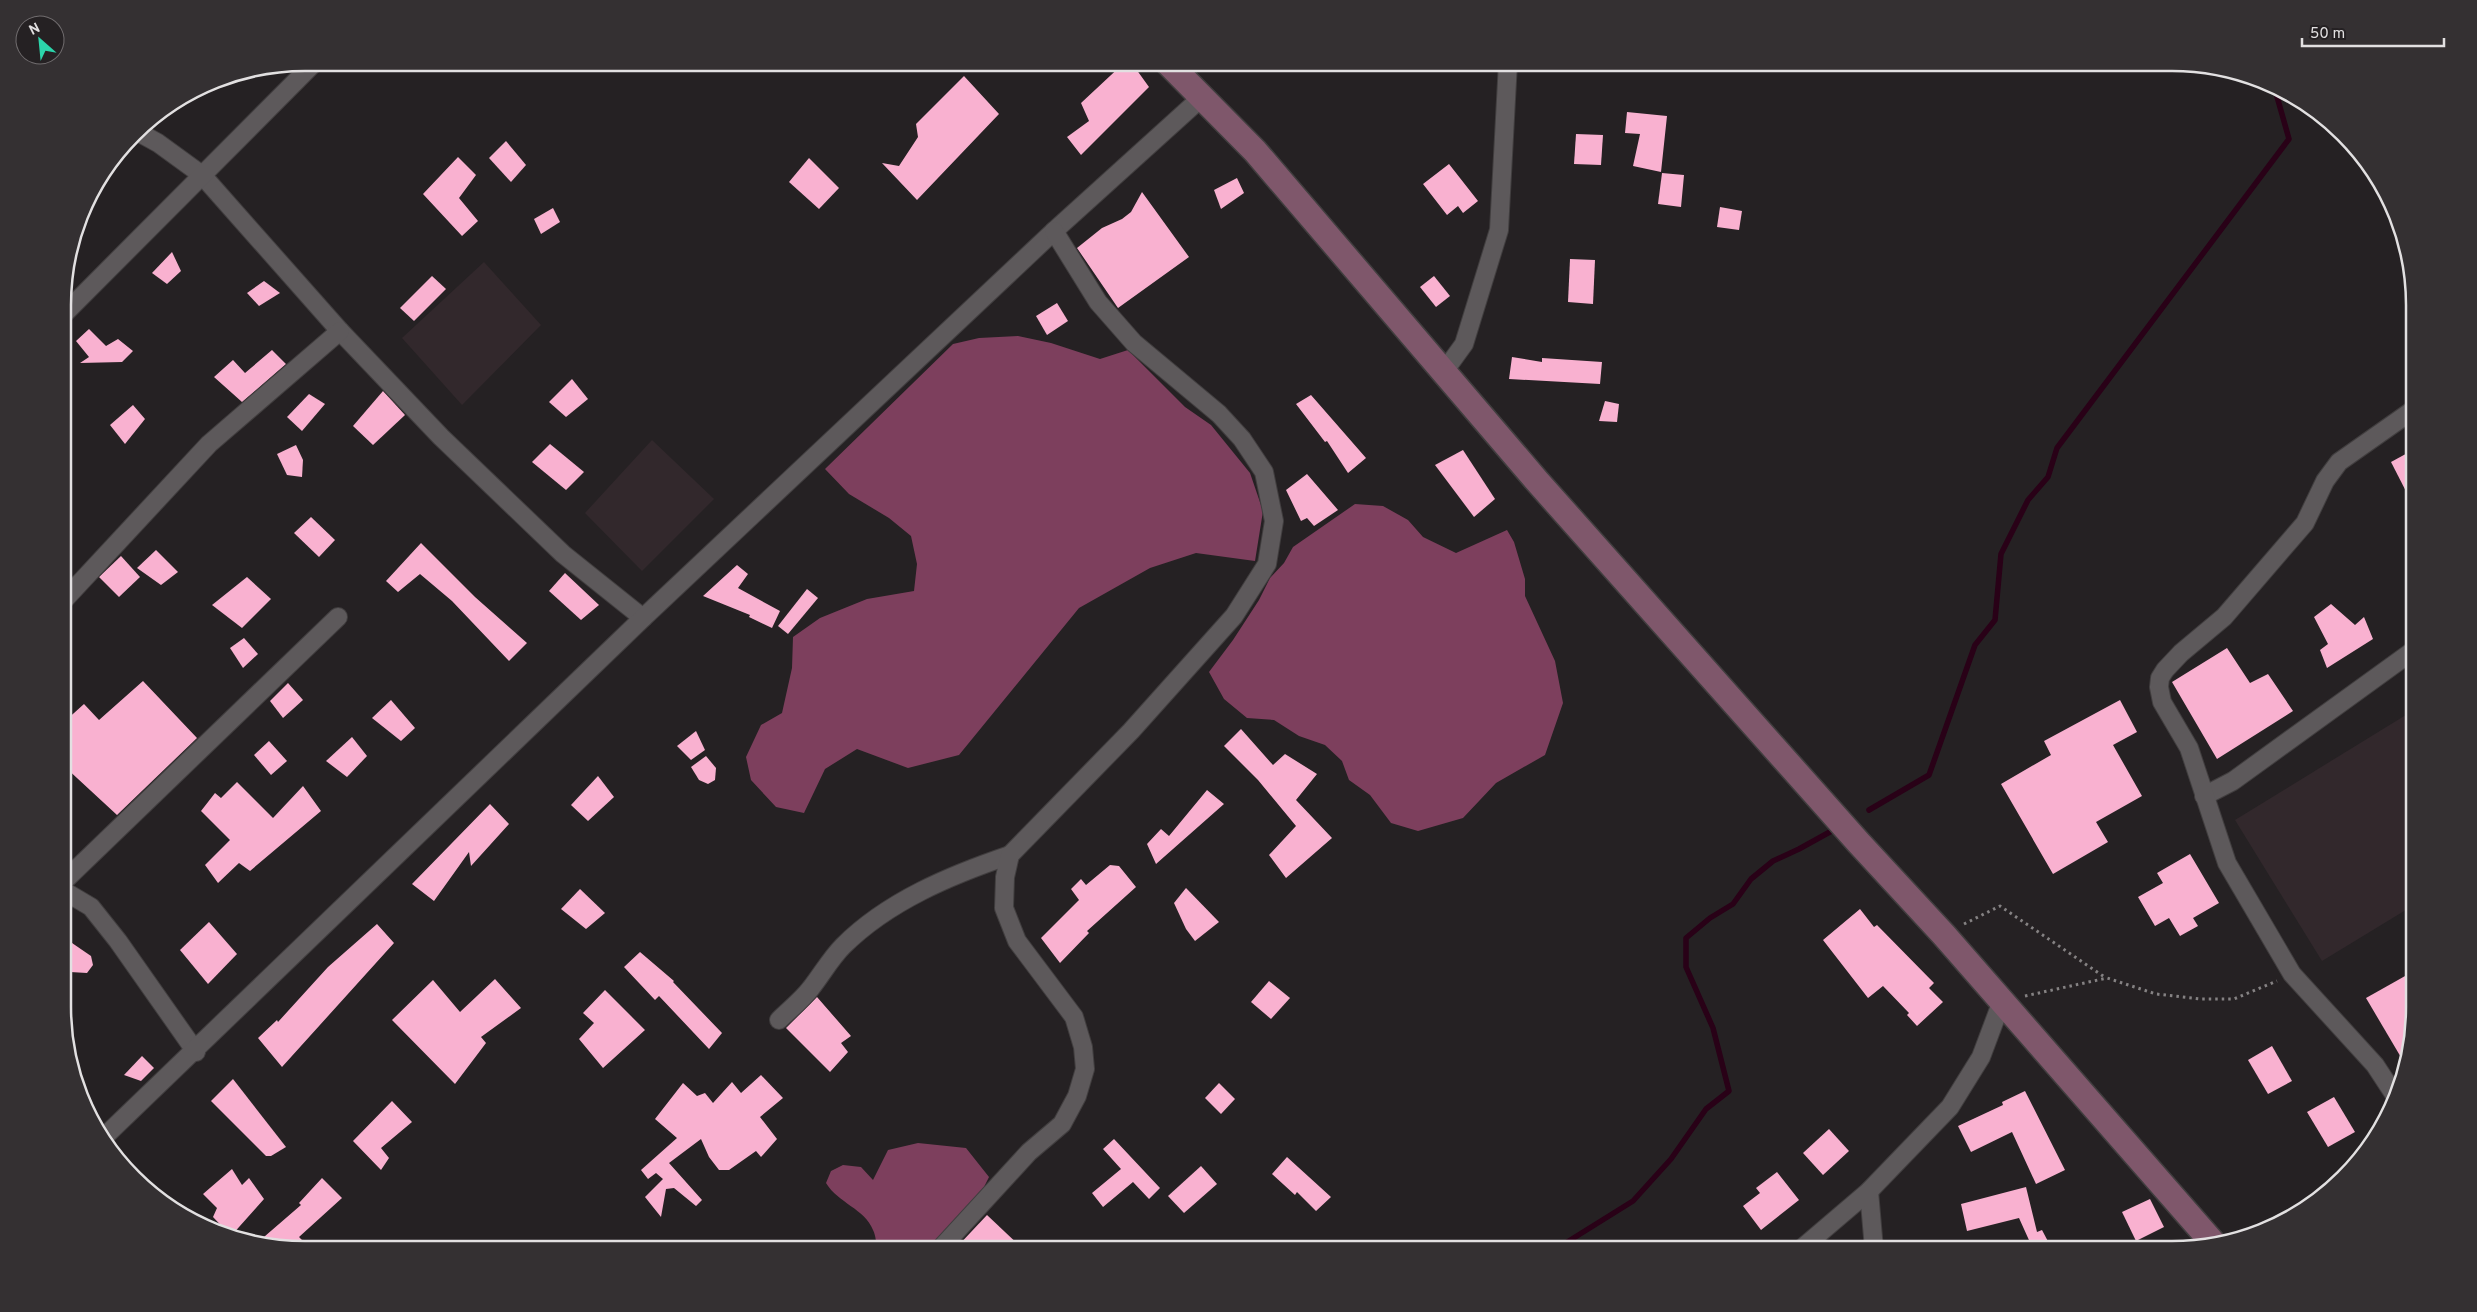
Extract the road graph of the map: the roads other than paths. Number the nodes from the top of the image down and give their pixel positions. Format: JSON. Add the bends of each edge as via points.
{"nodes":[{"id":1,"x":306,"y":71,"type":"edge"},
{"id":2,"x":1176,"y":71,"type":"edge"},
{"id":3,"x":1507,"y":71,"type":"edge"},
{"id":4,"x":1201,"y":98,"type":"junction"},
{"id":5,"x":144,"y":136,"type":"edge"},
{"id":6,"x":202,"y":175,"type":"junction"},
{"id":7,"x":1054,"y":231,"type":"junction"},
{"id":8,"x":71,"y":307,"type":"edge"},
{"id":9,"x":340,"y":331,"type":"junction"},
{"id":10,"x":1443,"y":373,"type":"junction"},
{"id":11,"x":2406,"y":415,"type":"edge"},
{"id":12,"x":71,"y":592,"type":"edge"},
{"id":13,"x":338,"y":617,"type":"dead end"},
{"id":14,"x":643,"y":618,"type":"junction"},
{"id":15,"x":2406,"y":656,"type":"edge"},
{"id":16,"x":2204,"y":796,"type":"junction"},
{"id":17,"x":1010,"y":855,"type":"junction"},
{"id":18,"x":71,"y":874,"type":"edge"},
{"id":19,"x":71,"y":895,"type":"edge"},
{"id":20,"x":2002,"y":1001,"type":"junction"},
{"id":21,"x":779,"y":1020,"type":"dead end"},
{"id":22,"x":196,"y":1052,"type":"junction"},
{"id":23,"x":2391,"y":1089,"type":"edge"},
{"id":24,"x":108,"y":1133,"type":"edge"},
{"id":25,"x":1870,"y":1191,"type":"junction"},
{"id":26,"x":2209,"y":1238,"type":"edge"},
{"id":27,"x":947,"y":1241,"type":"edge"},
{"id":28,"x":1811,"y":1241,"type":"edge"},
{"id":29,"x":1873,"y":1241,"type":"edge"}],
"edges":[{"from":1,"to":6,"type":"street"},
{"from":2,"to":4,"type":"main road"},
{"from":3,"to":10,"type":"street","via":[[1498,230],[1464,344]]},
{"from":4,"to":7,"type":"street"},
{"from":4,"to":10,"type":"main road","via":[[1254,151]]},
{"from":5,"to":6,"type":"street"},
{"from":6,"to":8,"type":"street"},
{"from":6,"to":9,"type":"street"},
{"from":7,"to":14,"type":"street"},
{"from":7,"to":17,"type":"street","via":[[1098,302],[1134,343],[1219,414],[1242,439],[1264,472],[1274,522],[1267,564],[1234,616],[1131,731]]},
{"from":9,"to":12,"type":"street","via":[[209,444]]},
{"from":9,"to":14,"type":"street","via":[[441,437],[563,554]]},
{"from":10,"to":20,"type":"main road"},
{"from":11,"to":16,"type":"street","via":[[2339,462],[2326,481],[2314,510],[2296,535],[2224,617],[2181,653],[2160,678],[2162,702],[2189,748]]},
{"from":13,"to":18,"type":"street"},
{"from":14,"to":22,"type":"street"},
{"from":15,"to":16,"type":"street","via":[[2233,781]]},
{"from":16,"to":23,"type":"street","via":[[2227,863],[2292,974],[2375,1065]]},
{"from":17,"to":21,"type":"street","via":[[958,873],[870,923],[843,946],[810,990]]},
{"from":17,"to":27,"type":"street","via":[[1005,876],[1004,908],[1017,941],[1074,1017],[1083,1047],[1085,1069],[1077,1096],[1062,1124],[1029,1152]]},
{"from":19,"to":22,"type":"street","via":[[91,908],[118,940]]},
{"from":20,"to":25,"type":"street","via":[[1980,1057],[1962,1090],[1950,1107]]},
{"from":20,"to":26,"type":"main road"},
{"from":22,"to":24,"type":"street"},
{"from":25,"to":28,"type":"street"},
{"from":25,"to":29,"type":"street"}]}
